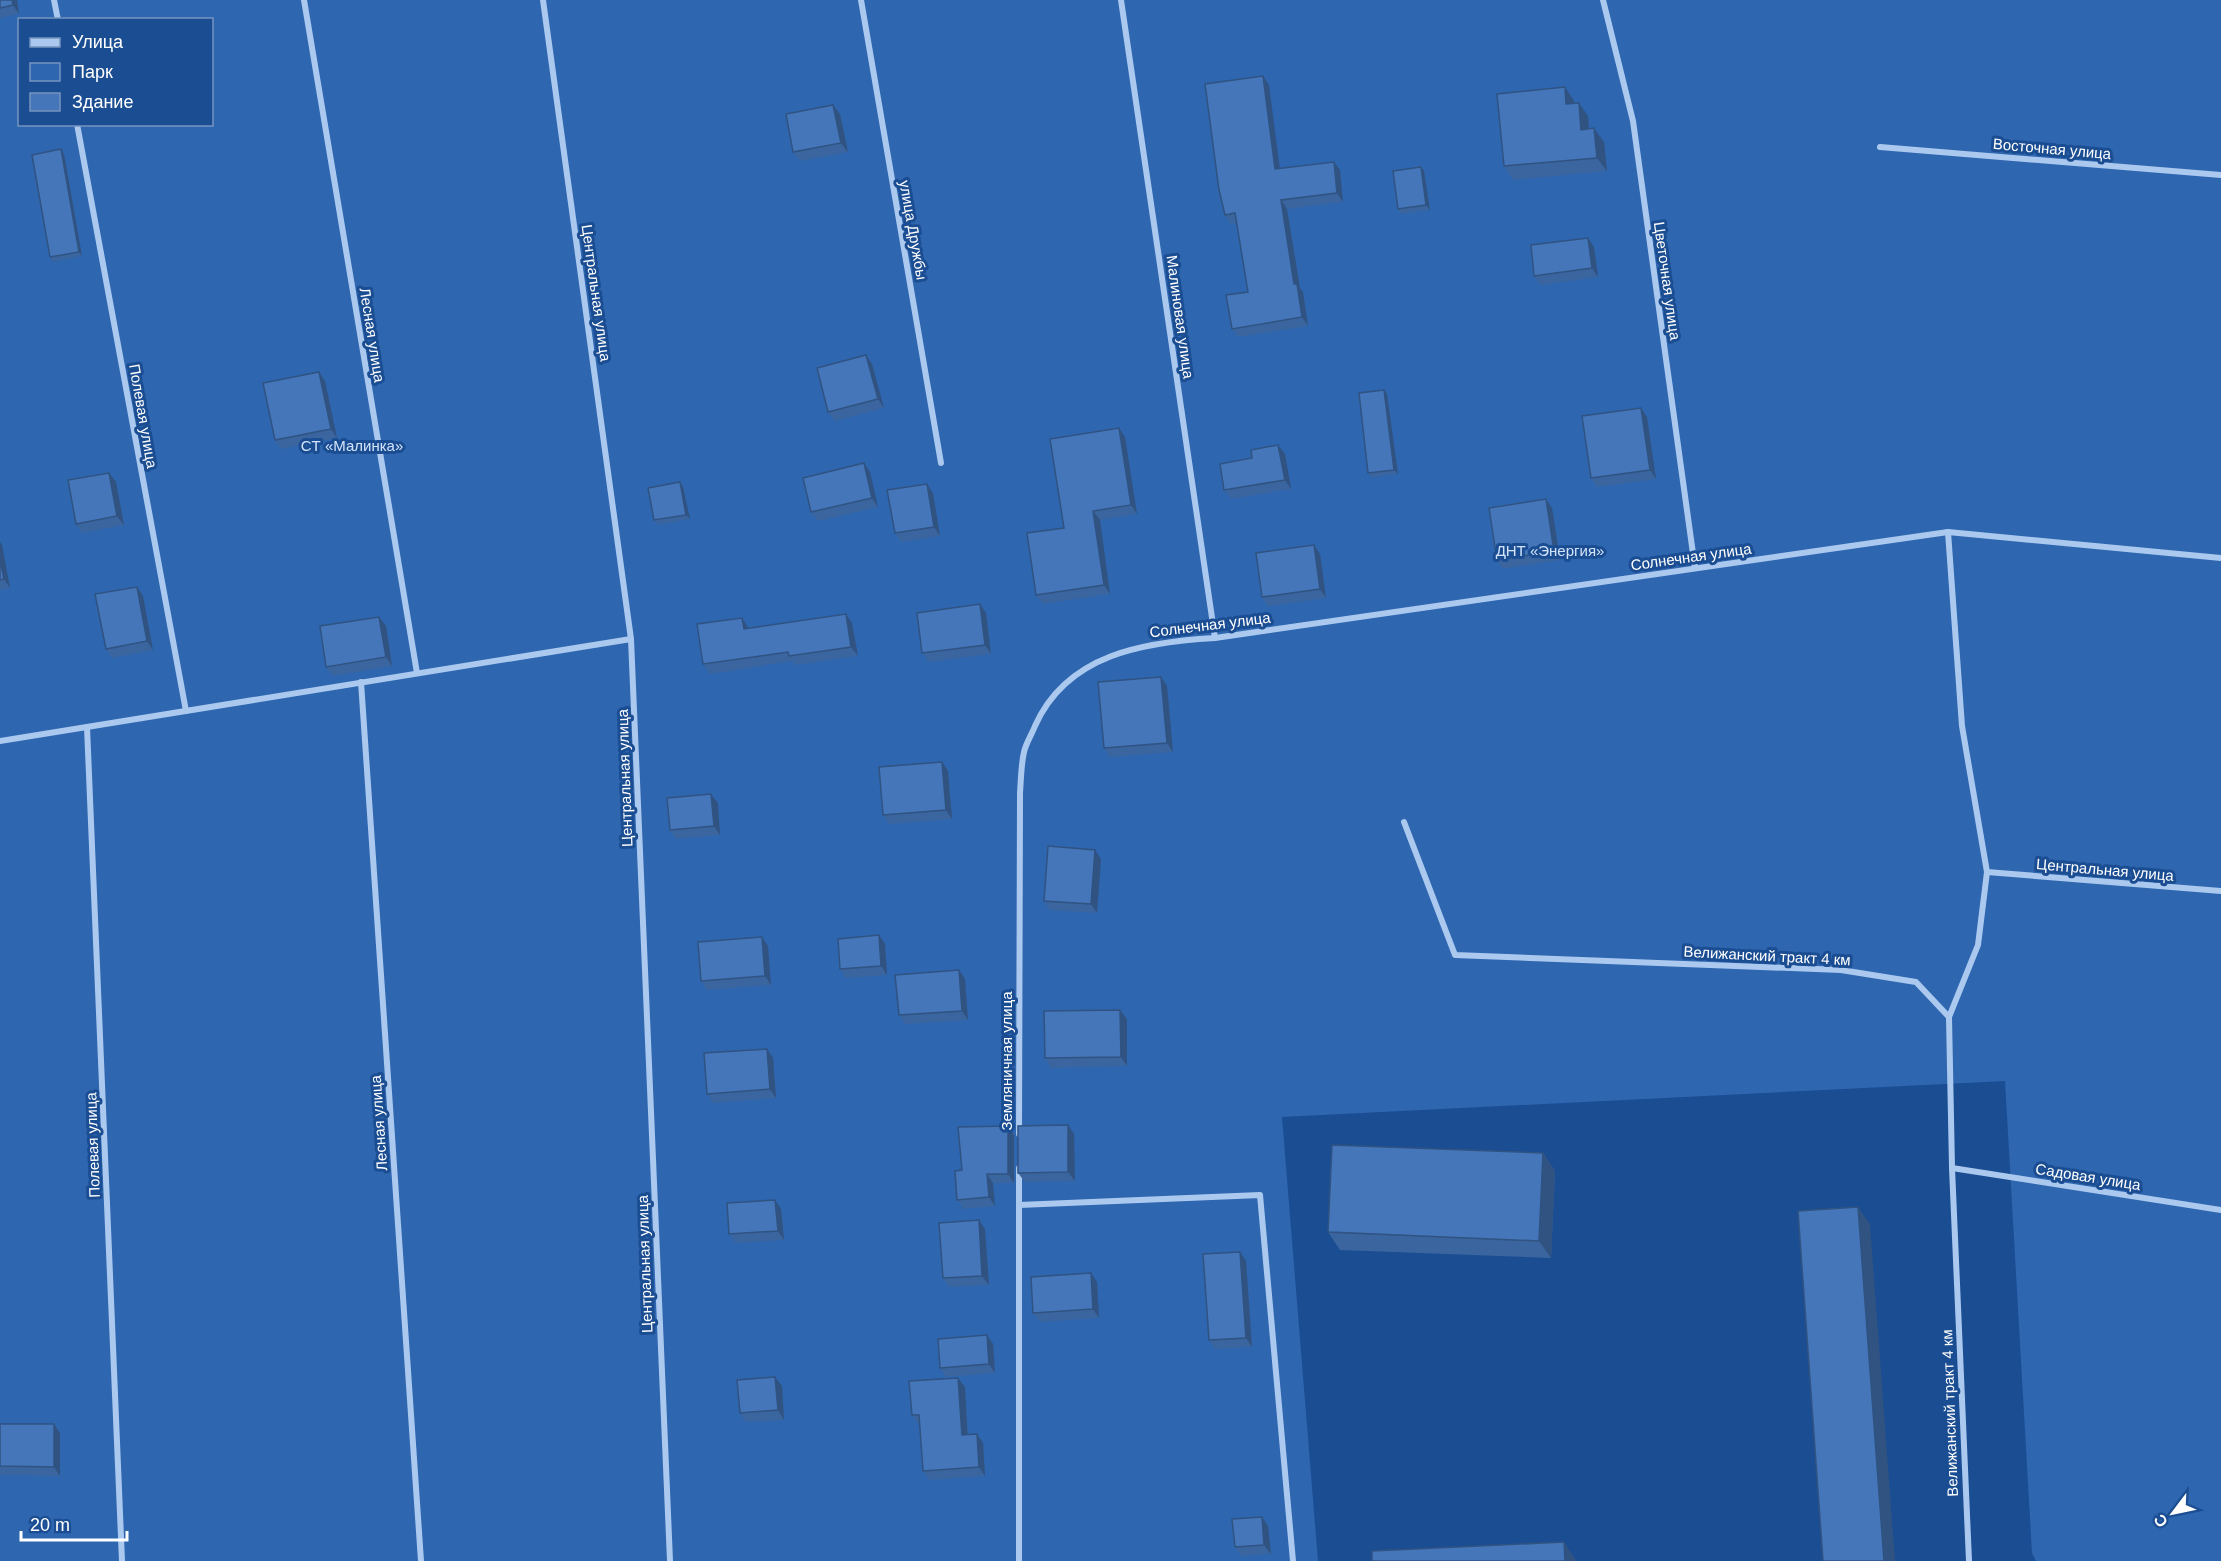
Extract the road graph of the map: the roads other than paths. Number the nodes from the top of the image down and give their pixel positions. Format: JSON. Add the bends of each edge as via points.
{"nodes":[{"id":1,"x":54,"y":0,"type":"edge"},
{"id":2,"x":304,"y":0,"type":"edge"},
{"id":3,"x":543,"y":0,"type":"edge"},
{"id":4,"x":861,"y":0,"type":"edge"},
{"id":5,"x":1121,"y":0,"type":"edge"},
{"id":6,"x":1603,"y":0,"type":"edge"},
{"id":7,"x":58,"y":18,"type":"edge"},
{"id":8,"x":77,"y":126,"type":"edge"},
{"id":9,"x":1881,"y":147,"type":"dead end"},
{"id":10,"x":2221,"y":176,"type":"edge"},
{"id":11,"x":941,"y":464,"type":"dead end"},
{"id":12,"x":1948,"y":532,"type":"junction"},
{"id":13,"x":2221,"y":558,"type":"edge"},
{"id":14,"x":1695,"y":568,"type":"junction"},
{"id":15,"x":1215,"y":638,"type":"junction"},
{"id":16,"x":631,"y":639,"type":"junction"},
{"id":17,"x":417,"y":673,"type":"junction"},
{"id":18,"x":361,"y":682,"type":"junction"},
{"id":19,"x":1043,"y":709,"type":"joint"},
{"id":20,"x":186,"y":711,"type":"junction"},
{"id":21,"x":87,"y":727,"type":"junction"},
{"id":22,"x":0,"y":741,"type":"edge"},
{"id":23,"x":1404,"y":822,"type":"dead end"},
{"id":24,"x":1988,"y":872,"type":"junction"},
{"id":25,"x":2221,"y":891,"type":"edge"},
{"id":26,"x":1949,"y":1017,"type":"junction"},
{"id":27,"x":1019,"y":1146,"type":"edge"},
{"id":28,"x":1019,"y":1158,"type":"edge"},
{"id":29,"x":1952,"y":1168,"type":"junction"},
{"id":30,"x":1019,"y":1205,"type":"junction"},
{"id":31,"x":2221,"y":1210,"type":"edge"},
{"id":32,"x":122,"y":1561,"type":"edge"},
{"id":33,"x":421,"y":1561,"type":"edge"},
{"id":34,"x":670,"y":1561,"type":"edge"},
{"id":35,"x":1019,"y":1561,"type":"edge"},
{"id":36,"x":1293,"y":1561,"type":"edge"},
{"id":37,"x":1969,"y":1561,"type":"edge"}],
"edges":[{"from":1,"to":7,"type":"street"},
{"from":2,"to":17,"type":"street","name":"Лесная улица"},
{"from":3,"to":16,"type":"street","name":"Центральная улица"},
{"from":4,"to":11,"type":"street","name":"улица Дружбы"},
{"from":5,"to":15,"type":"street","name":"Малиновая улица"},
{"from":6,"to":14,"type":"street","name":"Цветочная улица","via":[[1633,121]]},
{"from":8,"to":20,"type":"street","name":"Полевая улица"},
{"from":9,"to":10,"type":"street","name":"Восточная улица"},
{"from":12,"to":13,"type":"street","name":"Солнечная улица"},
{"from":12,"to":14,"type":"street","name":"Солнечная улица"},
{"from":12,"to":24,"type":"street","via":[[1962,726]]},
{"from":14,"to":15,"type":"street","name":"Солнечная улица"},
{"from":15,"to":19,"type":"street","name":"Солнечная улица","via":[[1171,640],[1114,655],[1079,673]]},
{"from":16,"to":17,"type":"street"},
{"from":16,"to":34,"type":"street","name":"Центральная улица"},
{"from":17,"to":18,"type":"street"},
{"from":18,"to":20,"type":"street"},
{"from":18,"to":33,"type":"street","name":"Лесная улица"},
{"from":19,"to":27,"type":"street","name":"Земляничная улица","via":[[1024,751],[1020,793]]},
{"from":20,"to":21,"type":"street"},
{"from":21,"to":22,"type":"street"},
{"from":21,"to":32,"type":"street","name":"Полевая улица"},
{"from":23,"to":26,"type":"street","name":"Велижанский тракт 4 км","via":[[1455,955],[1841,970],[1916,982]]},
{"from":24,"to":25,"type":"street","name":"Центральная улица"},
{"from":24,"to":26,"type":"street","via":[[1978,945]]},
{"from":26,"to":29,"type":"street","name":"Велижанский тракт 4 км"},
{"from":28,"to":30,"type":"street"},
{"from":29,"to":31,"type":"street","name":"Садовая улица"},
{"from":29,"to":37,"type":"street","name":"Велижанский тракт 4 км"},
{"from":30,"to":35,"type":"street"},
{"from":30,"to":36,"type":"street","via":[[1260,1195]]}]}
